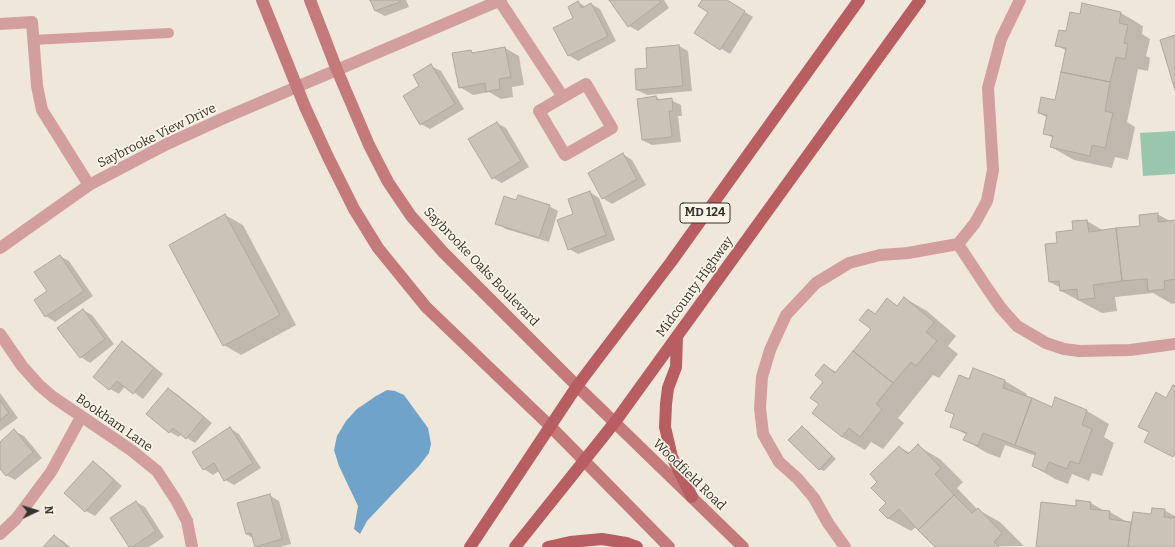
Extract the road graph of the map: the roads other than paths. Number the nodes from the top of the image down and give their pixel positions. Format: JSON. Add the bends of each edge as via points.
{"nodes":[{"id":1,"x":262,"y":0,"type":"edge"},
{"id":2,"x":310,"y":0,"type":"edge"},
{"id":3,"x":500,"y":0,"type":"edge"},
{"id":4,"x":858,"y":0,"type":"edge"},
{"id":5,"x":920,"y":0,"type":"edge"},
{"id":6,"x":1020,"y":0,"type":"edge"},
{"id":7,"x":0,"y":24,"type":"edge"},
{"id":8,"x":169,"y":32,"type":"dead end"},
{"id":9,"x":33,"y":40,"type":"junction"},
{"id":10,"x":337,"y":70,"type":"junction"},
{"id":11,"x":297,"y":87,"type":"junction"},
{"id":12,"x":563,"y":97,"type":"junction"},
{"id":13,"x":89,"y":184,"type":"junction"},
{"id":14,"x":958,"y":244,"type":"junction"},
{"id":15,"x":0,"y":248,"type":"edge"},
{"id":16,"x":0,"y":334,"type":"edge"},
{"id":17,"x":677,"y":336,"type":"junction"},
{"id":18,"x":1175,"y":344,"type":"edge"},
{"id":19,"x":577,"y":386,"type":"junction"},
{"id":20,"x":81,"y":416,"type":"junction"},
{"id":21,"x":615,"y":422,"type":"junction"},
{"id":22,"x":550,"y":426,"type":"junction"},
{"id":23,"x":584,"y":461,"type":"junction"},
{"id":24,"x":692,"y":497,"type":"junction"},
{"id":25,"x":0,"y":534,"type":"edge"},
{"id":26,"x":192,"y":547,"type":"edge"},
{"id":27,"x":470,"y":547,"type":"edge"},
{"id":28,"x":516,"y":547,"type":"edge"},
{"id":29,"x":548,"y":547,"type":"edge"},
{"id":30,"x":637,"y":547,"type":"edge"},
{"id":31,"x":669,"y":547,"type":"edge"},
{"id":32,"x":743,"y":547,"type":"edge"},
{"id":33,"x":844,"y":547,"type":"edge"}],
"edges":[{"from":1,"to":11,"type":"street"},
{"from":2,"to":10,"type":"street","name":"Saybrooke Oaks Boulevard"},
{"from":3,"to":10,"type":"street","name":"Saybrooke View Drive"},
{"from":3,"to":12,"type":"street"},
{"from":4,"to":19,"type":"main road","number":"MD 124","via":[[671,262]]},
{"from":5,"to":17,"type":"main road","name":"Midcounty Highway"},
{"from":6,"to":14,"type":"street","via":[[1001,39],[988,88],[993,170],[991,187],[987,201],[975,223]]},
{"from":7,"to":9,"type":"street","via":[[32,22]]},
{"from":8,"to":9,"type":"lane"},
{"from":9,"to":13,"type":"street","via":[[42,110]]},
{"from":10,"to":11,"type":"street","name":"Saybrooke View Drive"},
{"from":10,"to":19,"type":"street","name":"Saybrooke Oaks Boulevard","via":[[369,145],[388,182],[411,216],[443,252]]},
{"from":11,"to":13,"type":"street","name":"Saybrooke View Drive","via":[[167,144]]},
{"from":11,"to":22,"type":"street","via":[[354,209],[378,248],[426,307]]},
{"from":12,"to":12,"type":"street","via":[[539,111],[565,155],[612,128],[586,84]]},
{"from":13,"to":15,"type":"street","name":"Saybrooke View Drive"},
{"from":14,"to":18,"type":"street","via":[[986,288],[1017,326],[1046,343],[1079,351],[1130,350]]},
{"from":14,"to":33,"type":"street","via":[[880,255],[849,263],[816,283],[786,315],[770,350],[762,377],[760,408],[763,434],[779,462],[814,498]]},
{"from":16,"to":20,"type":"street","name":"Bookham Lane","via":[[39,385]]},
{"from":17,"to":21,"type":"main road","name":"Midcounty Highway"},
{"from":17,"to":24,"type":"main road","via":[[676,367],[668,388],[665,427],[672,457]]},
{"from":19,"to":21,"type":"street","name":"Saybrooke Oaks Boulevard"},
{"from":19,"to":22,"type":"main road","number":"MD 124"},
{"from":20,"to":25,"type":"street","via":[[51,472],[16,519]]},
{"from":20,"to":26,"type":"street","name":"Bookham Lane","via":[[157,471],[187,520]]},
{"from":21,"to":23,"type":"main road","name":"Midcounty Highway"},
{"from":21,"to":24,"type":"street","name":"Woodfield Road"},
{"from":22,"to":23,"type":"street"},
{"from":22,"to":27,"type":"main road"},
{"from":23,"to":28,"type":"main road","name":"Midcounty Highway"},
{"from":23,"to":31,"type":"street"},
{"from":24,"to":32,"type":"street","name":"Woodfield Road"},
{"from":29,"to":30,"type":"main road","via":[[602,539]]}]}
